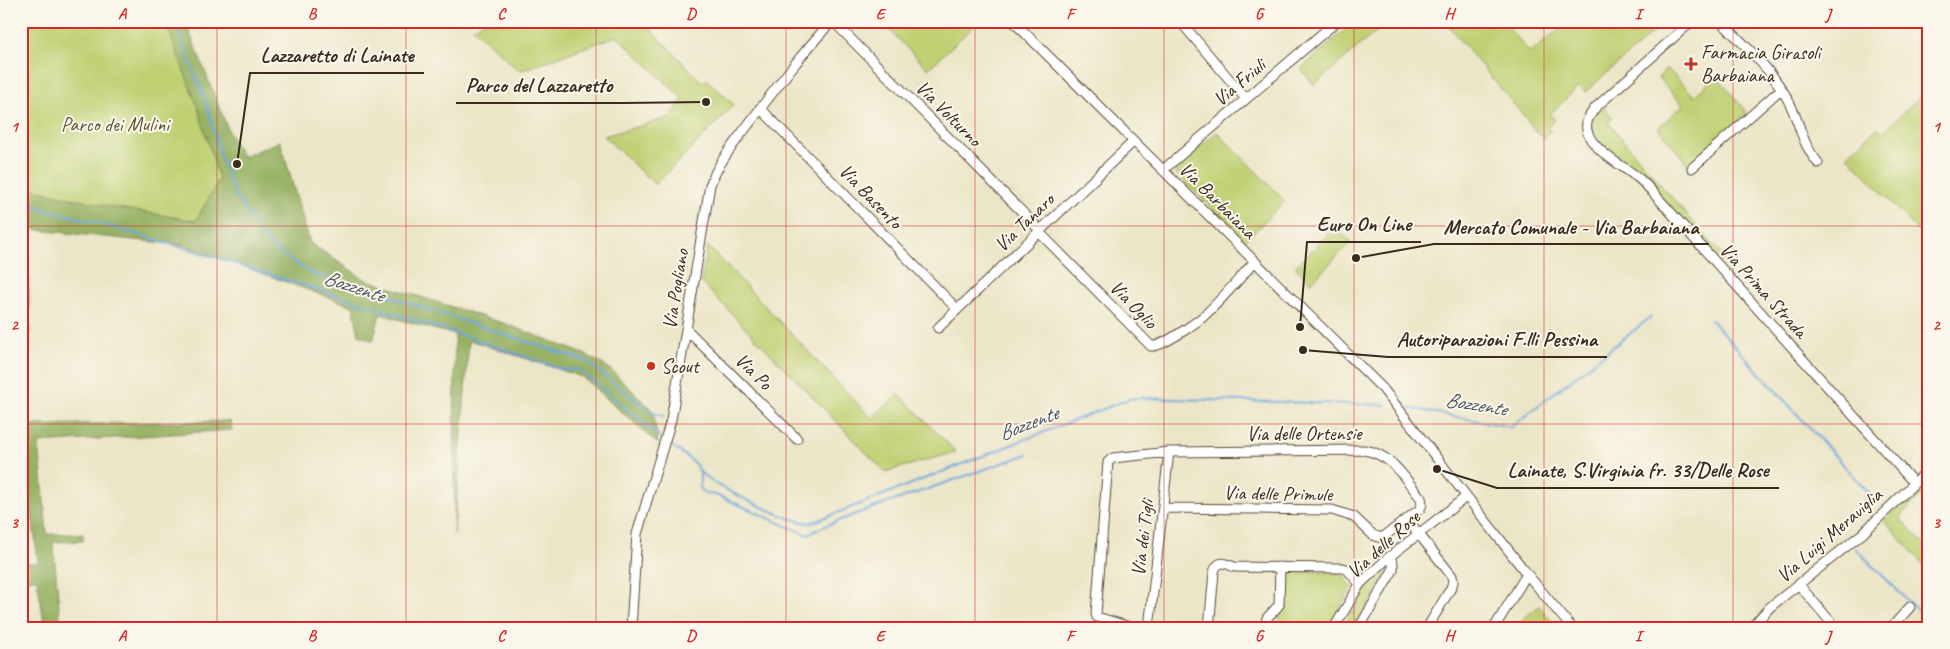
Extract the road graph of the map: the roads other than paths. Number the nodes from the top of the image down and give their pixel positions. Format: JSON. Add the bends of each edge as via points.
{"nodes":[{"id":1,"x":832,"y":21,"type":"edge"},
{"id":2,"x":1013,"y":21,"type":"edge"},
{"id":3,"x":1180,"y":21,"type":"edge"},
{"id":4,"x":1337,"y":21,"type":"edge"},
{"id":5,"x":1692,"y":21,"type":"edge"},
{"id":6,"x":1720,"y":21,"type":"edge"},
{"id":7,"x":1782,"y":89,"type":"junction"},
{"id":8,"x":1246,"y":99,"type":"junction"},
{"id":9,"x":760,"y":108,"type":"junction"},
{"id":10,"x":1134,"y":141,"type":"junction"},
{"id":11,"x":1818,"y":163,"type":"dead end"},
{"id":12,"x":1692,"y":168,"type":"dead end"},
{"id":13,"x":1163,"y":170,"type":"junction"},
{"id":14,"x":1039,"y":231,"type":"junction"},
{"id":15,"x":1255,"y":261,"type":"junction"},
{"id":16,"x":957,"y":309,"type":"junction"},
{"id":17,"x":938,"y":328,"type":"dead end"},
{"id":18,"x":686,"y":329,"type":"junction"},
{"id":19,"x":797,"y":439,"type":"dead end"},
{"id":20,"x":1169,"y":452,"type":"junction"},
{"id":21,"x":1929,"y":469,"type":"edge"},
{"id":22,"x":1914,"y":483,"type":"junction"},
{"id":23,"x":1466,"y":496,"type":"junction"},
{"id":24,"x":1163,"y":508,"type":"junction"},
{"id":25,"x":1407,"y":519,"type":"junction"},
{"id":26,"x":1419,"y":534,"type":"junction"},
{"id":27,"x":1389,"y":557,"type":"junction"},
{"id":28,"x":1280,"y":567,"type":"junction"},
{"id":29,"x":1527,"y":574,"type":"junction"},
{"id":30,"x":1360,"y":584,"type":"junction"},
{"id":31,"x":1799,"y":585,"type":"junction"},
{"id":32,"x":1910,"y":607,"type":"dead end"},
{"id":33,"x":630,"y":628,"type":"edge"},
{"id":34,"x":1134,"y":628,"type":"edge"},
{"id":35,"x":1149,"y":628,"type":"edge"},
{"id":36,"x":1209,"y":628,"type":"edge"},
{"id":37,"x":1265,"y":628,"type":"edge"},
{"id":38,"x":1334,"y":628,"type":"edge"},
{"id":39,"x":1360,"y":628,"type":"edge"},
{"id":40,"x":1427,"y":628,"type":"edge"},
{"id":41,"x":1494,"y":628,"type":"edge"},
{"id":42,"x":1572,"y":628,"type":"edge"},
{"id":43,"x":1751,"y":628,"type":"edge"},
{"id":44,"x":1836,"y":628,"type":"edge"},
{"id":45,"x":1892,"y":628,"type":"edge"}],
"edges":[{"from":1,"to":9,"type":"street","name":"Via Pogliano"},
{"from":1,"to":14,"type":"street","name":"Via Volturno"},
{"from":2,"to":10,"type":"street","name":"Via Barbaiana"},
{"from":3,"to":8,"type":"street"},
{"from":4,"to":8,"type":"street","name":"Via Friuli"},
{"from":5,"to":22,"type":"street","name":"Via Prima Strada","via":[[1595,108],[1587,123],[1590,138],[1657,197]]},
{"from":6,"to":7,"type":"street"},
{"from":7,"to":11,"type":"street","via":[[1807,150]]},
{"from":7,"to":12,"type":"street"},
{"from":8,"to":13,"type":"street","name":"Via Friuli"},
{"from":9,"to":16,"type":"street","name":"Via Basento"},
{"from":9,"to":18,"type":"street","name":"Via Pogliano","via":[[720,162],[710,184]]},
{"from":10,"to":13,"type":"street","name":"Via Barbaiana"},
{"from":10,"to":14,"type":"street","name":"Via Tanaro"},
{"from":13,"to":15,"type":"street","name":"Via Barbaiana"},
{"from":14,"to":15,"type":"street","name":"Via Oglio","via":[[1155,347],[1206,314]]},
{"from":14,"to":16,"type":"street","name":"Via Tanaro"},
{"from":15,"to":23,"type":"street","name":"Via Barbaiana","via":[[1384,389]]},
{"from":16,"to":17,"type":"street","name":"Via Tanaro"},
{"from":18,"to":19,"type":"street","name":"Via Po"},
{"from":18,"to":33,"type":"street","name":"Via Pogliano","via":[[671,420],[636,534]]},
{"from":20,"to":24,"type":"street","name":"Via dei Tigli"},
{"from":20,"to":25,"type":"street","name":"Via delle Ortensie","via":[[1374,451],[1391,461],[1421,498],[1420,509]]},
{"from":20,"to":34,"type":"street","name":"Via delle Ortensie","via":[[1113,458],[1108,462],[1096,614]]},
{"from":21,"to":22,"type":"street","name":"Via Luigi Meraviglia"},
{"from":22,"to":31,"type":"street","name":"Via Luigi Meraviglia","via":[[1857,539]]},
{"from":23,"to":26,"type":"street","name":"Via delle Rose"},
{"from":23,"to":29,"type":"street","name":"Via Barbaiana"},
{"from":24,"to":25,"type":"street","name":"Via delle Primule","via":[[1332,510],[1354,517],[1378,538]]},
{"from":24,"to":35,"type":"street","name":"Via dei Tigli"},
{"from":25,"to":26,"type":"street"},
{"from":26,"to":27,"type":"street","name":"Via delle Rose"},
{"from":26,"to":40,"type":"street","via":[[1452,576],[1453,582]]},
{"from":27,"to":30,"type":"street","name":"Via delle Rose"},
{"from":27,"to":39,"type":"street","via":[[1393,570]]},
{"from":28,"to":30,"type":"street","via":[[1348,569]]},
{"from":28,"to":36,"type":"street","via":[[1234,567],[1221,562],[1216,566]]},
{"from":28,"to":37,"type":"street","via":[[1279,605],[1267,618]]},
{"from":29,"to":41,"type":"street"},
{"from":29,"to":42,"type":"street","name":"Via Barbaiana"},
{"from":30,"to":38,"type":"street","name":"Via delle Rose"},
{"from":31,"to":43,"type":"street","name":"Via Luigi Meraviglia","via":[[1770,607]]},
{"from":31,"to":44,"type":"street"},
{"from":32,"to":45,"type":"street"}]}
